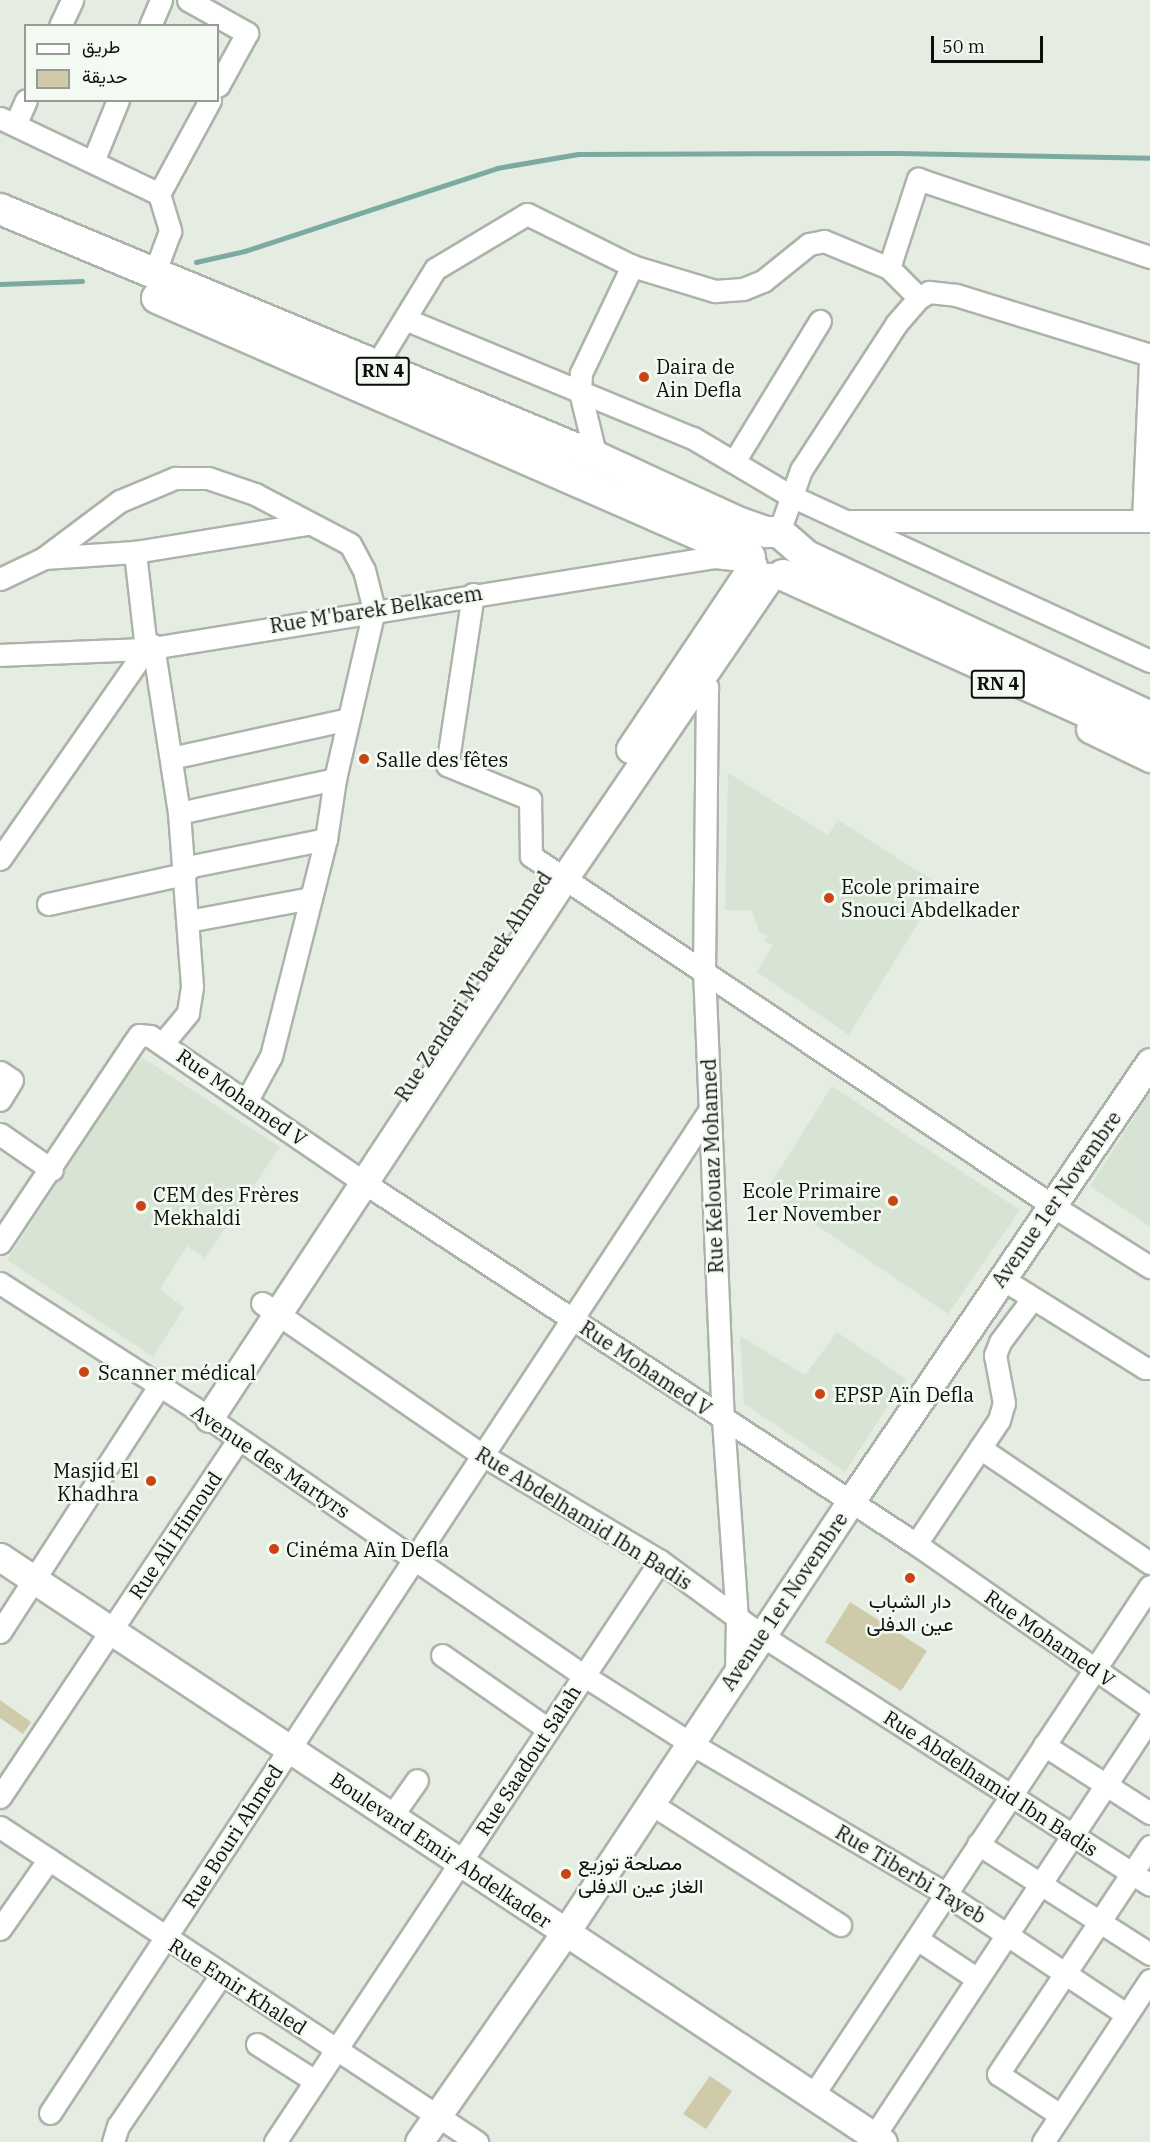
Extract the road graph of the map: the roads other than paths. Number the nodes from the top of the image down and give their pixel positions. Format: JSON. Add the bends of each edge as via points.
{"nodes":[{"id":1,"x":72,"y":0,"type":"edge"},
{"id":2,"x":161,"y":0,"type":"edge"},
{"id":3,"x":188,"y":0,"type":"edge"},
{"id":4,"x":61,"y":24,"type":"edge"},
{"id":5,"x":151,"y":24,"type":"edge"},
{"id":6,"x":219,"y":85,"type":"edge"},
{"id":7,"x":24,"y":102,"type":"edge"},
{"id":8,"x":117,"y":102,"type":"edge"},
{"id":9,"x":209,"y":102,"type":"edge"},
{"id":10,"x":8,"y":122,"type":"edge"},
{"id":11,"x":94,"y":159,"type":"junction"},
{"id":12,"x":159,"y":194,"type":"junction"},
{"id":13,"x":0,"y":209,"type":"edge"},
{"id":14,"x":0,"y":230,"type":"edge"},
{"id":15,"x":1150,"y":257,"type":"edge"},
{"id":16,"x":632,"y":266,"type":"junction"},
{"id":17,"x":889,"y":267,"type":"junction"},
{"id":18,"x":154,"y":274,"type":"junction"},
{"id":19,"x":919,"y":298,"type":"junction"},
{"id":20,"x":405,"y":319,"type":"junction"},
{"id":21,"x":820,"y":321,"type":"dead end"},
{"id":22,"x":1150,"y":355,"type":"edge"},
{"id":23,"x":1150,"y":361,"type":"edge"},
{"id":24,"x":375,"y":367,"type":"junction"},
{"id":25,"x":580,"y":392,"type":"junction"},
{"id":26,"x":596,"y":457,"type":"junction"},
{"id":27,"x":735,"y":460,"type":"junction"},
{"id":28,"x":789,"y":495,"type":"junction"},
{"id":29,"x":1148,"y":519,"type":"edge"},
{"id":30,"x":843,"y":521,"type":"junction"},
{"id":31,"x":306,"y":524,"type":"junction"},
{"id":32,"x":780,"y":537,"type":"junction"},
{"id":33,"x":135,"y":552,"type":"junction"},
{"id":34,"x":44,"y":558,"type":"junction"},
{"id":35,"x":761,"y":567,"type":"junction"},
{"id":36,"x":0,"y":579,"type":"edge"},
{"id":37,"x":851,"y":589,"type":"junction"},
{"id":38,"x":473,"y":594,"type":"junction"},
{"id":39,"x":374,"y":610,"type":"junction"},
{"id":40,"x":150,"y":647,"type":"junction"},
{"id":41,"x":0,"y":655,"type":"edge"},
{"id":42,"x":1150,"y":661,"type":"edge"},
{"id":43,"x":690,"y":677,"type":"junction"},
{"id":44,"x":1150,"y":700,"type":"edge"},
{"id":45,"x":1150,"y":717,"type":"edge"},
{"id":46,"x":348,"y":719,"type":"junction"},
{"id":47,"x":1150,"y":741,"type":"edge"},
{"id":48,"x":171,"y":758,"type":"junction"},
{"id":49,"x":1150,"y":758,"type":"edge"},
{"id":50,"x":335,"y":778,"type":"junction"},
{"id":51,"x":178,"y":813,"type":"junction"},
{"id":52,"x":326,"y":839,"type":"junction"},
{"id":53,"x":0,"y":859,"type":"edge"},
{"id":54,"x":183,"y":874,"type":"junction"},
{"id":55,"x":556,"y":875,"type":"junction"},
{"id":56,"x":311,"y":898,"type":"junction"},
{"id":57,"x":48,"y":904,"type":"dead end"},
{"id":58,"x":188,"y":921,"type":"junction"},
{"id":59,"x":704,"y":970,"type":"junction"},
{"id":60,"x":163,"y":1042,"type":"junction"},
{"id":61,"x":1150,"y":1062,"type":"edge"},
{"id":62,"x":0,"y":1072,"type":"edge"},
{"id":63,"x":0,"y":1100,"type":"edge"},
{"id":64,"x":247,"y":1100,"type":"junction"},
{"id":65,"x":709,"y":1111,"type":"junction"},
{"id":66,"x":0,"y":1134,"type":"edge"},
{"id":67,"x":52,"y":1170,"type":"junction"},
{"id":68,"x":357,"y":1177,"type":"junction"},
{"id":69,"x":1053,"y":1206,"type":"junction"},
{"id":70,"x":0,"y":1244,"type":"edge"},
{"id":71,"x":1150,"y":1266,"type":"edge"},
{"id":72,"x":1001,"y":1278,"type":"junction"},
{"id":73,"x":0,"y":1283,"type":"edge"},
{"id":74,"x":1032,"y":1299,"type":"junction"},
{"id":75,"x":269,"y":1309,"type":"junction"},
{"id":76,"x":574,"y":1320,"type":"junction"},
{"id":77,"x":1150,"y":1368,"type":"edge"},
{"id":78,"x":159,"y":1386,"type":"junction"},
{"id":79,"x":201,"y":1413,"type":"junction"},
{"id":80,"x":723,"y":1419,"type":"junction"},
{"id":81,"x":239,"y":1439,"type":"junction"},
{"id":82,"x":980,"y":1448,"type":"junction"},
{"id":83,"x":484,"y":1456,"type":"junction"},
{"id":84,"x":851,"y":1501,"type":"junction"},
{"id":85,"x":916,"y":1544,"type":"junction"},
{"id":86,"x":0,"y":1557,"type":"edge"},
{"id":87,"x":415,"y":1559,"type":"junction"},
{"id":88,"x":660,"y":1561,"type":"junction"},
{"id":89,"x":1150,"y":1563,"type":"edge"},
{"id":90,"x":35,"y":1580,"type":"junction"},
{"id":91,"x":1150,"y":1586,"type":"edge"},
{"id":92,"x":737,"y":1619,"type":"junction"},
{"id":93,"x":111,"y":1630,"type":"junction"},
{"id":94,"x":0,"y":1632,"type":"edge"},
{"id":95,"x":761,"y":1635,"type":"junction"},
{"id":96,"x":442,"y":1654,"type":"dead end"},
{"id":97,"x":1094,"y":1671,"type":"junction"},
{"id":98,"x":736,"y":1674,"type":"junction"},
{"id":99,"x":583,"y":1675,"type":"junction"},
{"id":100,"x":1150,"y":1707,"type":"edge"},
{"id":101,"x":1150,"y":1718,"type":"edge"},
{"id":102,"x":548,"y":1729,"type":"junction"},
{"id":103,"x":690,"y":1743,"type":"junction"},
{"id":104,"x":1044,"y":1745,"type":"junction"},
{"id":105,"x":290,"y":1747,"type":"junction"},
{"id":106,"x":417,"y":1780,"type":"dead end"},
{"id":107,"x":1107,"y":1786,"type":"junction"},
{"id":108,"x":1010,"y":1796,"type":"junction"},
{"id":109,"x":0,"y":1797,"type":"edge"},
{"id":110,"x":650,"y":1803,"type":"junction"},
{"id":111,"x":1150,"y":1813,"type":"edge"},
{"id":112,"x":391,"y":1818,"type":"junction"},
{"id":113,"x":0,"y":1827,"type":"edge"},
{"id":114,"x":1072,"y":1836,"type":"junction"},
{"id":115,"x":978,"y":1844,"type":"junction"},
{"id":116,"x":1150,"y":1846,"type":"edge"},
{"id":117,"x":49,"y":1859,"type":"junction"},
{"id":118,"x":460,"y":1863,"type":"junction"},
{"id":119,"x":1132,"y":1873,"type":"junction"},
{"id":120,"x":1041,"y":1884,"type":"junction"},
{"id":121,"x":1150,"y":1885,"type":"edge"},
{"id":122,"x":946,"y":1894,"type":"junction"},
{"id":123,"x":1099,"y":1922,"type":"junction"},
{"id":124,"x":840,"y":1925,"type":"dead end"},
{"id":125,"x":0,"y":1929,"type":"edge"},
{"id":126,"x":565,"y":1933,"type":"junction"},
{"id":127,"x":1007,"y":1933,"type":"junction"},
{"id":128,"x":166,"y":1939,"type":"junction"},
{"id":129,"x":917,"y":1939,"type":"junction"},
{"id":130,"x":1150,"y":1954,"type":"edge"},
{"id":131,"x":1064,"y":1972,"type":"junction"},
{"id":132,"x":221,"y":1975,"type":"junction"},
{"id":133,"x":976,"y":1978,"type":"junction"},
{"id":134,"x":1150,"y":1980,"type":"edge"},
{"id":135,"x":1126,"y":2014,"type":"junction"},
{"id":136,"x":256,"y":2044,"type":"dead end"},
{"id":137,"x":337,"y":2051,"type":"junction"},
{"id":138,"x":315,"y":2081,"type":"junction"},
{"id":139,"x":813,"y":2095,"type":"junction"},
{"id":140,"x":50,"y":2113,"type":"dead end"},
{"id":141,"x":437,"y":2115,"type":"junction"},
{"id":142,"x":1060,"y":2115,"type":"junction"},
{"id":143,"x":878,"y":2139,"type":"edge"},
{"id":144,"x":112,"y":2142,"type":"edge"},
{"id":145,"x":275,"y":2142,"type":"edge"},
{"id":146,"x":419,"y":2142,"type":"edge"},
{"id":147,"x":477,"y":2142,"type":"edge"},
{"id":148,"x":1043,"y":2142,"type":"edge"}],
"edges":[{"from":1,"to":4,"type":"street"},
{"from":2,"to":5,"type":"street"},
{"from":3,"to":6,"type":"street","via":[[247,33]]},
{"from":7,"to":10,"type":"street"},
{"from":8,"to":11,"type":"street"},
{"from":9,"to":12,"type":"street"},
{"from":10,"to":11,"type":"street"},
{"from":11,"to":12,"type":"street"},
{"from":12,"to":18,"type":"street","via":[[170,231]]},
{"from":13,"to":18,"type":"highway","number":"RN 4"},
{"from":14,"to":35,"type":"highway","number":"RN 4"},
{"from":15,"to":17,"type":"street","via":[[918,179]]},
{"from":16,"to":17,"type":"street","via":[[715,291],[743,289],[784,267],[809,244],[824,241]]},
{"from":16,"to":20,"type":"street","via":[[527,214],[435,268]]},
{"from":16,"to":25,"type":"street","via":[[581,373]]},
{"from":17,"to":19,"type":"street"},
{"from":18,"to":24,"type":"highway","number":"RN 4"},
{"from":19,"to":22,"type":"street","via":[[929,292],[956,295]]},
{"from":19,"to":28,"type":"street","via":[[871,362]]},
{"from":20,"to":24,"type":"street"},
{"from":20,"to":25,"type":"street"},
{"from":21,"to":27,"type":"street"},
{"from":23,"to":29,"type":"street"},
{"from":24,"to":26,"type":"highway","number":"RN 4"},
{"from":25,"to":26,"type":"street"},
{"from":25,"to":27,"type":"street","via":[[693,438]]},
{"from":26,"to":32,"type":"highway","number":"RN 4"},
{"from":27,"to":28,"type":"street"},
{"from":28,"to":30,"type":"street"},
{"from":28,"to":32,"type":"street"},
{"from":29,"to":30,"type":"street"},
{"from":30,"to":42,"type":"street"},
{"from":31,"to":33,"type":"street"},
{"from":31,"to":34,"type":"street","via":[[255,494],[208,478],[175,478],[120,501]]},
{"from":31,"to":39,"type":"street","via":[[350,544],[364,570]]},
{"from":32,"to":35,"type":"highway","via":[[752,544]]},
{"from":32,"to":35,"type":"highway","via":[[795,560]]},
{"from":32,"to":37,"type":"highway","number":"RN 4"},
{"from":33,"to":34,"type":"street"},
{"from":33,"to":40,"type":"street"},
{"from":34,"to":36,"type":"street"},
{"from":35,"to":37,"type":"highway","number":"RN 4"},
{"from":35,"to":38,"type":"street","name":"Rue M'barek Belkacem","via":[[714,557]]},
{"from":35,"to":43,"type":"main road"},
{"from":37,"to":44,"type":"main road","number":"RN 4","via":[[926,602]]},
{"from":37,"to":45,"type":"highway","number":"RN 4"},
{"from":37,"to":47,"type":"highway","number":"RN 4"},
{"from":37,"to":49,"type":"main road","number":"RN 4","via":[[932,650]]},
{"from":38,"to":39,"type":"street","name":"Rue M'barek Belkacem"},
{"from":38,"to":55,"type":"street","via":[[447,765],[530,800],[531,856]]},
{"from":39,"to":40,"type":"street","name":"Rue M'barek Belkacem"},
{"from":39,"to":46,"type":"street"},
{"from":40,"to":41,"type":"street","name":"Rue M'barek Belkacem"},
{"from":40,"to":48,"type":"street"},
{"from":40,"to":53,"type":"street"},
{"from":43,"to":55,"type":"main road"},
{"from":43,"to":59,"type":"street","name":"Rue Kelouaz Mohamed","via":[[707,687]]},
{"from":46,"to":48,"type":"street"},
{"from":46,"to":50,"type":"street"},
{"from":48,"to":51,"type":"street"},
{"from":50,"to":51,"type":"street"},
{"from":50,"to":52,"type":"street"},
{"from":51,"to":54,"type":"street"},
{"from":52,"to":54,"type":"street","via":[[192,866]]},
{"from":52,"to":56,"type":"street"},
{"from":54,"to":57,"type":"street"},
{"from":54,"to":58,"type":"street"},
{"from":55,"to":59,"type":"street"},
{"from":55,"to":68,"type":"main road"},
{"from":56,"to":58,"type":"street"},
{"from":56,"to":64,"type":"street","via":[[271,1056]]},
{"from":58,"to":60,"type":"street","via":[[192,987],[188,1013]]},
{"from":59,"to":65,"type":"street","name":"Rue Kelouaz Mohamed"},
{"from":59,"to":69,"type":"street"},
{"from":60,"to":64,"type":"street","name":"Rue Mohamed V"},
{"from":60,"to":67,"type":"street","name":"Rue Mohamed V","via":[[140,1035]]},
{"from":61,"to":69,"type":"main road","name":"Avenue 1er Novembre"},
{"from":62,"to":63,"type":"street","via":[[12,1080]]},
{"from":64,"to":68,"type":"street","name":"Rue Mohamed V"},
{"from":65,"to":76,"type":"street","name":"Rue Bouri Ahmed"},
{"from":65,"to":80,"type":"street","name":"Rue Kelouaz Mohamed"},
{"from":66,"to":67,"type":"street"},
{"from":67,"to":70,"type":"street"},
{"from":68,"to":75,"type":"main road"},
{"from":68,"to":76,"type":"street","name":"Rue Mohamed V"},
{"from":69,"to":71,"type":"street"},
{"from":69,"to":72,"type":"main road","name":"Avenue 1er Novembre"},
{"from":72,"to":74,"type":"street"},
{"from":72,"to":84,"type":"main road","name":"Avenue 1er Novembre"},
{"from":73,"to":78,"type":"street","name":"Avenue des Martyrs"},
{"from":74,"to":77,"type":"street"},
{"from":74,"to":82,"type":"street","via":[[995,1355],[1004,1403],[999,1420]]},
{"from":75,"to":79,"type":"main road"},
{"from":75,"to":83,"type":"street","name":"Rue Abdelhamid Ibn Badis"},
{"from":76,"to":80,"type":"street","name":"Rue Mohamed V"},
{"from":76,"to":83,"type":"street","name":"Rue Bouri Ahmed"},
{"from":78,"to":79,"type":"street","name":"Avenue des Martyrs"},
{"from":78,"to":90,"type":"street"},
{"from":79,"to":81,"type":"street","name":"Avenue des Martyrs"},
{"from":80,"to":84,"type":"street","name":"Rue Mohamed V"},
{"from":80,"to":92,"type":"street","name":"Rue Kelouaz Mohamed"},
{"from":81,"to":87,"type":"street","name":"Avenue des Martyrs"},
{"from":81,"to":93,"type":"street","name":"Rue Ali Himoud"},
{"from":82,"to":85,"type":"street"},
{"from":82,"to":89,"type":"street"},
{"from":83,"to":87,"type":"street","name":"Rue Bouri Ahmed"},
{"from":83,"to":88,"type":"street","name":"Rue Abdelhamid Ibn Badis"},
{"from":84,"to":85,"type":"street","name":"Rue Mohamed V"},
{"from":84,"to":95,"type":"main road","name":"Avenue 1er Novembre"},
{"from":85,"to":97,"type":"street","name":"Rue Mohamed V"},
{"from":86,"to":90,"type":"main road","name":"Boulevard Emir Abdelkader"},
{"from":87,"to":99,"type":"street","name":"Avenue des Martyrs"},
{"from":87,"to":105,"type":"street","name":"Rue Bouri Ahmed"},
{"from":88,"to":92,"type":"street","name":"Rue Abdelhamid Ibn Badis"},
{"from":88,"to":99,"type":"street","name":"Rue Saadout Salah"},
{"from":90,"to":93,"type":"main road","name":"Boulevard Emir Abdelkader"},
{"from":90,"to":94,"type":"street"},
{"from":91,"to":97,"type":"street"},
{"from":92,"to":95,"type":"street","name":"Rue Abdelhamid Ibn Badis"},
{"from":92,"to":98,"type":"street","name":"Rue Kelouaz Mohamed"},
{"from":93,"to":105,"type":"main road","name":"Boulevard Emir Abdelkader"},
{"from":93,"to":109,"type":"street","name":"Rue Ali Himoud"},
{"from":95,"to":98,"type":"main road","name":"Avenue 1er Novembre"},
{"from":95,"to":108,"type":"street","name":"Rue Abdelhamid Ibn Badis"},
{"from":96,"to":102,"type":"street"},
{"from":97,"to":100,"type":"street","name":"Rue Mohamed V"},
{"from":97,"to":104,"type":"street"},
{"from":98,"to":103,"type":"main road","name":"Avenue 1er Novembre"},
{"from":99,"to":102,"type":"street","name":"Rue Saadout Salah"},
{"from":99,"to":103,"type":"street","name":"Avenue des Martyrs"},
{"from":101,"to":107,"type":"street"},
{"from":102,"to":118,"type":"street","name":"Rue Saadout Salah"},
{"from":103,"to":110,"type":"main road","name":"Avenue 1er Novembre"},
{"from":103,"to":122,"type":"street","name":"Rue Tiberbi Tayeb"},
{"from":104,"to":107,"type":"street"},
{"from":104,"to":108,"type":"street"},
{"from":105,"to":112,"type":"main road","name":"Boulevard Emir Abdelkader"},
{"from":105,"to":128,"type":"street","name":"Rue Bouri Ahmed"},
{"from":106,"to":112,"type":"street"},
{"from":107,"to":111,"type":"street"},
{"from":107,"to":114,"type":"street"},
{"from":108,"to":114,"type":"street","name":"Rue Abdelhamid Ibn Badis"},
{"from":108,"to":115,"type":"street"},
{"from":110,"to":124,"type":"street"},
{"from":110,"to":126,"type":"main road","name":"Avenue 1er Novembre"},
{"from":112,"to":118,"type":"main road","name":"Boulevard Emir Abdelkader"},
{"from":113,"to":117,"type":"street","name":"Rue Emir Khaled"},
{"from":114,"to":119,"type":"street","name":"Rue Abdelhamid Ibn Badis"},
{"from":114,"to":120,"type":"street"},
{"from":115,"to":120,"type":"street"},
{"from":115,"to":122,"type":"street"},
{"from":116,"to":119,"type":"street"},
{"from":117,"to":125,"type":"street"},
{"from":117,"to":128,"type":"street","name":"Rue Emir Khaled"},
{"from":118,"to":126,"type":"main road","name":"Boulevard Emir Abdelkader"},
{"from":118,"to":137,"type":"street","name":"Rue Saadout Salah"},
{"from":119,"to":121,"type":"street","name":"Rue Abdelhamid Ibn Badis"},
{"from":119,"to":123,"type":"street"},
{"from":120,"to":123,"type":"street"},
{"from":120,"to":127,"type":"street"},
{"from":122,"to":127,"type":"street","name":"Rue Tiberbi Tayeb"},
{"from":122,"to":129,"type":"street"},
{"from":123,"to":130,"type":"street"},
{"from":123,"to":131,"type":"street"},
{"from":126,"to":139,"type":"main road","name":"Boulevard Emir Abdelkader"},
{"from":126,"to":141,"type":"main road","name":"Avenue 1er Novembre"},
{"from":127,"to":131,"type":"street","name":"Rue Tiberbi Tayeb"},
{"from":127,"to":133,"type":"street"},
{"from":128,"to":132,"type":"street","name":"Rue Emir Khaled"},
{"from":128,"to":140,"type":"street","name":"Rue Bouri Ahmed"},
{"from":129,"to":133,"type":"street"},
{"from":129,"to":139,"type":"street"},
{"from":131,"to":135,"type":"street","name":"Rue Tiberbi Tayeb"},
{"from":131,"to":142,"type":"street","via":[[998,2074]]},
{"from":132,"to":137,"type":"street","name":"Rue Emir Khaled"},
{"from":132,"to":144,"type":"street","via":[[118,2126]]},
{"from":133,"to":143,"type":"street"},
{"from":134,"to":135,"type":"street"},
{"from":135,"to":142,"type":"street"},
{"from":136,"to":138,"type":"street"},
{"from":137,"to":138,"type":"street","name":"Rue Saadout Salah"},
{"from":137,"to":141,"type":"street","name":"Rue Emir Khaled"},
{"from":138,"to":145,"type":"street","name":"Rue Saadout Salah"},
{"from":139,"to":143,"type":"main road","name":"Boulevard Emir Abdelkader"},
{"from":141,"to":146,"type":"main road","name":"Avenue 1er Novembre"},
{"from":141,"to":147,"type":"street","name":"Rue Emir Khaled"},
{"from":142,"to":148,"type":"street"}]}
